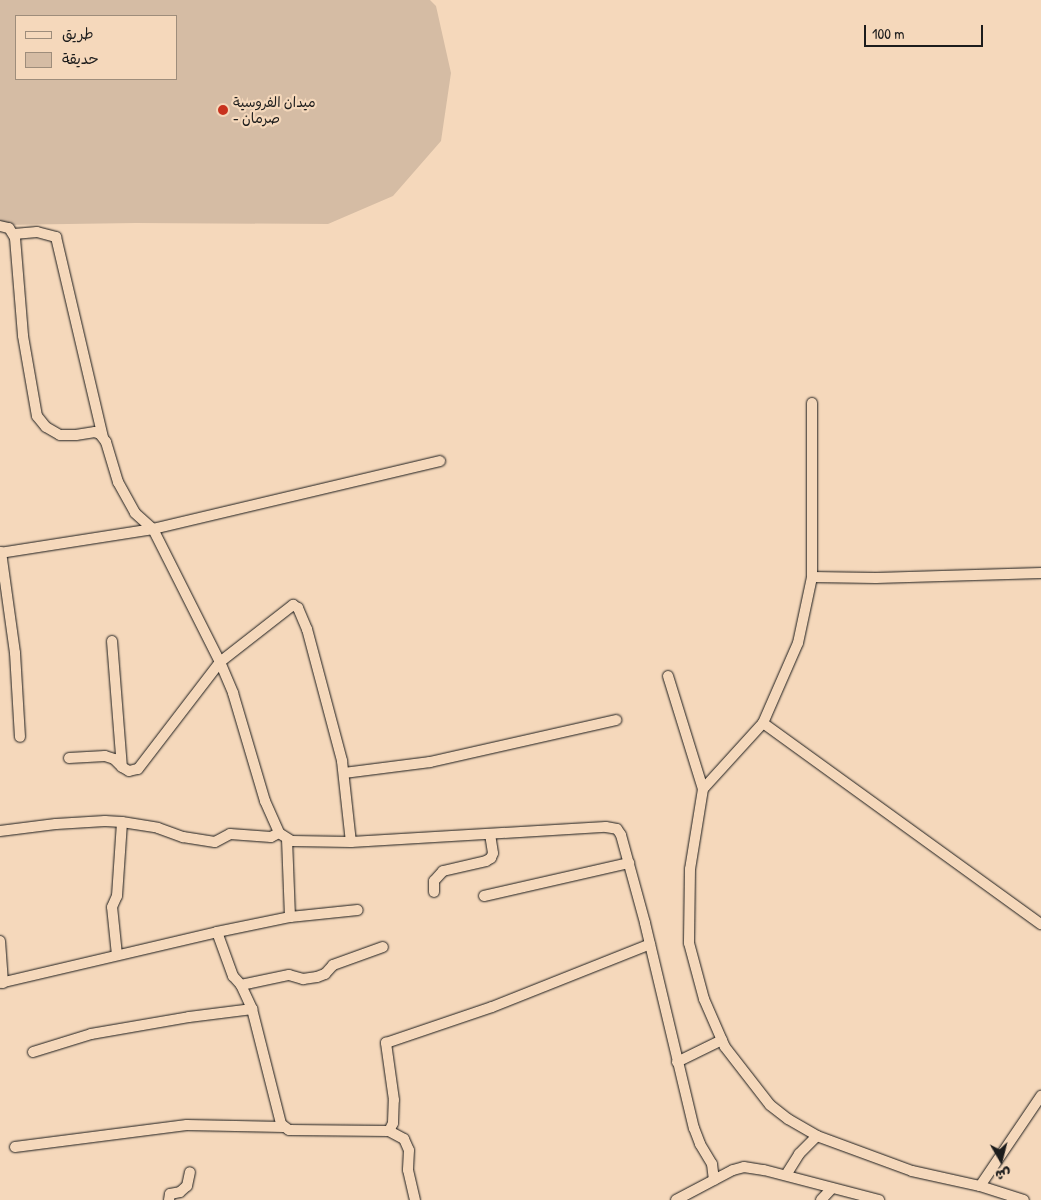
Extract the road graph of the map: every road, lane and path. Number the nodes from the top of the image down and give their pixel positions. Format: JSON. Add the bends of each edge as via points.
{"nodes":[{"id":1,"x":0,"y":226,"type":"edge"},
{"id":2,"x":14,"y":234,"type":"junction"},
{"id":3,"x":812,"y":403,"type":"dead end"},
{"id":4,"x":103,"y":437,"type":"junction"},
{"id":5,"x":440,"y":461,"type":"dead end"},
{"id":6,"x":153,"y":529,"type":"junction"},
{"id":7,"x":1,"y":552,"type":"edge"},
{"id":8,"x":1041,"y":573,"type":"edge"},
{"id":9,"x":812,"y":577,"type":"junction"},
{"id":10,"x":112,"y":641,"type":"dead end"},
{"id":11,"x":220,"y":662,"type":"junction"},
{"id":12,"x":668,"y":676,"type":"dead end"},
{"id":13,"x":616,"y":720,"type":"dead end"},
{"id":14,"x":763,"y":723,"type":"junction"},
{"id":15,"x":20,"y":737,"type":"dead end"},
{"id":16,"x":69,"y":758,"type":"dead end"},
{"id":17,"x":122,"y":767,"type":"junction"},
{"id":18,"x":344,"y":773,"type":"junction"},
{"id":19,"x":703,"y":790,"type":"junction"},
{"id":20,"x":122,"y":822,"type":"junction"},
{"id":21,"x":0,"y":832,"type":"edge"},
{"id":22,"x":490,"y":834,"type":"junction"},
{"id":23,"x":283,"y":836,"type":"junction"},
{"id":24,"x":351,"y":842,"type":"junction"},
{"id":25,"x":629,"y":863,"type":"junction"},
{"id":26,"x":434,"y":892,"type":"dead end"},
{"id":27,"x":484,"y":896,"type":"dead end"},
{"id":28,"x":358,"y":910,"type":"dead end"},
{"id":29,"x":290,"y":917,"type":"junction"},
{"id":30,"x":1041,"y":924,"type":"edge"},
{"id":31,"x":217,"y":932,"type":"junction"},
{"id":32,"x":0,"y":941,"type":"edge"},
{"id":33,"x":650,"y":944,"type":"junction"},
{"id":34,"x":383,"y":947,"type":"dead end"},
{"id":35,"x":117,"y":956,"type":"junction"},
{"id":36,"x":1,"y":983,"type":"edge"},
{"id":37,"x":241,"y":985,"type":"junction"},
{"id":38,"x":252,"y":1009,"type":"junction"},
{"id":39,"x":722,"y":1040,"type":"junction"},
{"id":40,"x":32,"y":1052,"type":"dead end"},
{"id":41,"x":677,"y":1062,"type":"junction"},
{"id":42,"x":1041,"y":1096,"type":"edge"},
{"id":43,"x":284,"y":1127,"type":"junction"},
{"id":44,"x":389,"y":1131,"type":"junction"},
{"id":45,"x":818,"y":1136,"type":"junction"},
{"id":46,"x":15,"y":1148,"type":"dead end"},
{"id":47,"x":190,"y":1172,"type":"dead end"},
{"id":48,"x":786,"y":1175,"type":"junction"},
{"id":49,"x":714,"y":1180,"type":"junction"},
{"id":50,"x":980,"y":1186,"type":"junction"},
{"id":51,"x":832,"y":1188,"type":"junction"},
{"id":52,"x":848,"y":1196,"type":"edge"},
{"id":53,"x":169,"y":1200,"type":"edge"},
{"id":54,"x":415,"y":1200,"type":"edge"},
{"id":55,"x":676,"y":1200,"type":"edge"},
{"id":56,"x":822,"y":1200,"type":"edge"},
{"id":57,"x":880,"y":1200,"type":"edge"},
{"id":58,"x":1024,"y":1200,"type":"edge"}],
"edges":[{"from":1,"to":2,"type":"street","via":[[9,228]]},
{"from":2,"to":4,"type":"street","via":[[37,232],[56,237]]},
{"from":2,"to":4,"type":"street","via":[[25,351],[36,416],[46,427],[60,434],[95,432]]},
{"from":3,"to":9,"type":"street"},
{"from":4,"to":6,"type":"street","via":[[118,482],[135,513]]},
{"from":5,"to":6,"type":"street"},
{"from":6,"to":7,"type":"street"},
{"from":6,"to":11,"type":"street"},
{"from":7,"to":15,"type":"street","via":[[15,653]]},
{"from":8,"to":9,"type":"street"},
{"from":9,"to":14,"type":"street","via":[[798,643]]},
{"from":10,"to":17,"type":"street"},
{"from":11,"to":17,"type":"street","via":[[138,769],[129,771]]},
{"from":11,"to":18,"type":"street","via":[[290,605],[296,606],[307,630]]},
{"from":11,"to":23,"type":"street","via":[[233,693],[265,801]]},
{"from":12,"to":19,"type":"street"},
{"from":13,"to":18,"type":"street","via":[[430,762]]},
{"from":14,"to":19,"type":"street"},
{"from":14,"to":30,"type":"street"},
{"from":16,"to":17,"type":"street","via":[[105,756]]},
{"from":18,"to":24,"type":"street"},
{"from":19,"to":39,"type":"street","via":[[690,869],[689,943],[704,999]]},
{"from":20,"to":21,"type":"street","via":[[56,824]]},
{"from":20,"to":23,"type":"street","via":[[215,842],[230,834]]},
{"from":20,"to":35,"type":"street","via":[[117,896],[112,907]]},
{"from":22,"to":24,"type":"street"},
{"from":22,"to":25,"type":"street","via":[[610,827],[621,835]]},
{"from":22,"to":26,"type":"street","via":[[491,858],[486,862],[442,871],[434,881]]},
{"from":23,"to":24,"type":"street"},
{"from":23,"to":29,"type":"street"},
{"from":25,"to":27,"type":"street"},
{"from":25,"to":33,"type":"street"},
{"from":28,"to":29,"type":"street"},
{"from":29,"to":31,"type":"street"},
{"from":31,"to":35,"type":"street"},
{"from":31,"to":37,"type":"street","via":[[233,976]]},
{"from":32,"to":36,"type":"street"},
{"from":33,"to":41,"type":"street"},
{"from":33,"to":44,"type":"street","via":[[492,1007],[386,1043],[394,1100],[393,1123]]},
{"from":34,"to":37,"type":"street","via":[[333,966],[317,977],[303,979],[289,975]]},
{"from":35,"to":36,"type":"street"},
{"from":37,"to":38,"type":"street"},
{"from":38,"to":40,"type":"street","via":[[91,1034]]},
{"from":38,"to":43,"type":"street","via":[[278,1119]]},
{"from":39,"to":41,"type":"street"},
{"from":39,"to":45,"type":"street","via":[[770,1104]]},
{"from":41,"to":49,"type":"street","via":[[694,1128],[712,1164]]},
{"from":42,"to":50,"type":"street"},
{"from":43,"to":44,"type":"street","via":[[289,1130]]},
{"from":43,"to":46,"type":"street","via":[[187,1125]]},
{"from":44,"to":54,"type":"street","via":[[404,1139],[409,1150],[408,1170]]},
{"from":45,"to":48,"type":"street"},
{"from":45,"to":50,"type":"street","via":[[912,1171]]},
{"from":47,"to":53,"type":"street","via":[[187,1186],[170,1194]]},
{"from":48,"to":49,"type":"street","via":[[744,1167]]},
{"from":48,"to":51,"type":"street"},
{"from":49,"to":55,"type":"street"},
{"from":50,"to":58,"type":"street"},
{"from":51,"to":52,"type":"street"},
{"from":51,"to":56,"type":"street"},
{"from":52,"to":57,"type":"street"}]}
